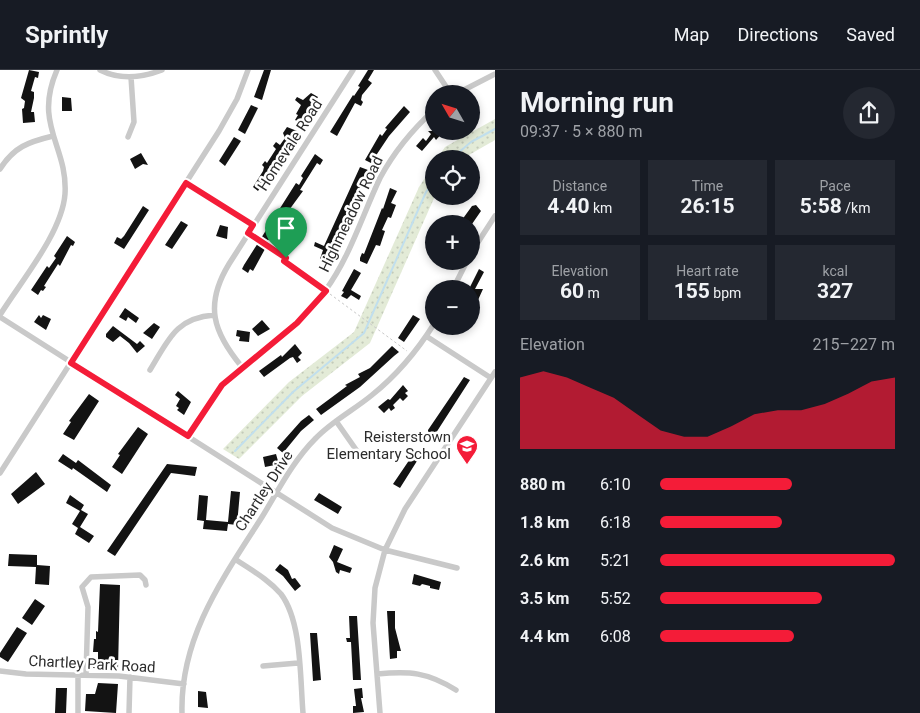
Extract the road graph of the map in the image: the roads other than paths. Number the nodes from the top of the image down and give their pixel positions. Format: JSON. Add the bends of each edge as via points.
{"nodes":[{"id":1,"x":57,"y":70,"type":"edge"},
{"id":2,"x":100,"y":70,"type":"edge"},
{"id":3,"x":162,"y":70,"type":"edge"},
{"id":4,"x":248,"y":70,"type":"edge"},
{"id":5,"x":353,"y":70,"type":"edge"},
{"id":6,"x":435,"y":70,"type":"edge"},
{"id":7,"x":495,"y":74,"type":"edge"},
{"id":8,"x":131,"y":77,"type":"junction"},
{"id":9,"x":445,"y":85,"type":"edge"},
{"id":10,"x":474,"y":85,"type":"edge"},
{"id":11,"x":425,"y":119,"type":"edge"},
{"id":12,"x":53,"y":136,"type":"junction"},
{"id":13,"x":128,"y":137,"type":"dead end"},
{"id":14,"x":0,"y":168,"type":"edge"},
{"id":15,"x":186,"y":183,"type":"junction"},
{"id":16,"x":495,"y":216,"type":"edge"},
{"id":17,"x":253,"y":225,"type":"junction"},
{"id":18,"x":480,"y":239,"type":"edge"},
{"id":19,"x":214,"y":315,"type":"junction"},
{"id":20,"x":0,"y":316,"type":"edge"},
{"id":21,"x":426,"y":336,"type":"joint"},
{"id":22,"x":71,"y":363,"type":"junction"},
{"id":23,"x":242,"y":367,"type":"junction"},
{"id":24,"x":150,"y":370,"type":"dead end"},
{"id":25,"x":493,"y":375,"type":"edge"},
{"id":26,"x":336,"y":421,"type":"junction"},
{"id":27,"x":188,"y":436,"type":"junction"},
{"id":28,"x":357,"y":451,"type":"dead end"},
{"id":29,"x":0,"y":473,"type":"edge"},
{"id":30,"x":276,"y":493,"type":"junction"},
{"id":31,"x":385,"y":550,"type":"junction"},
{"id":32,"x":235,"y":559,"type":"junction"},
{"id":33,"x":457,"y":568,"type":"dead end"},
{"id":34,"x":146,"y":585,"type":"dead end"},
{"id":35,"x":298,"y":663,"type":"junction"},
{"id":36,"x":263,"y":666,"type":"dead end"},
{"id":37,"x":0,"y":671,"type":"edge"},
{"id":38,"x":377,"y":674,"type":"junction"},
{"id":39,"x":78,"y":675,"type":"junction"},
{"id":40,"x":86,"y":675,"type":"junction"},
{"id":41,"x":130,"y":677,"type":"junction"},
{"id":42,"x":184,"y":684,"type":"junction"},
{"id":43,"x":456,"y":690,"type":"dead end"},
{"id":44,"x":78,"y":713,"type":"edge"},
{"id":45,"x":129,"y":713,"type":"edge"},
{"id":46,"x":182,"y":713,"type":"edge"},
{"id":47,"x":302,"y":713,"type":"edge"},
{"id":48,"x":380,"y":713,"type":"edge"}],
"edges":[{"from":1,"to":12,"type":"street","via":[[48,105]]},
{"from":2,"to":8,"type":"street"},
{"from":3,"to":8,"type":"street"},
{"from":4,"to":15,"type":"street","via":[[229,116]]},
{"from":5,"to":17,"type":"street","name":"Homevale Road"},
{"from":6,"to":9,"type":"street"},
{"from":7,"to":10,"type":"street"},
{"from":8,"to":13,"type":"street","via":[[134,122]]},
{"from":11,"to":23,"type":"street","name":"Highmeadow Road","via":[[403,141],[386,167],[341,266],[326,291],[297,323]]},
{"from":12,"to":14,"type":"street","via":[[23,144]]},
{"from":12,"to":20,"type":"street","via":[[65,182],[61,214],[52,234]]},
{"from":15,"to":17,"type":"street"},
{"from":15,"to":22,"type":"street"},
{"from":16,"to":18,"type":"street"},
{"from":17,"to":19,"type":"street","name":"Homevale Road","via":[[219,283]]},
{"from":19,"to":23,"type":"street","name":"Homevale Road","via":[[223,342]]},
{"from":19,"to":24,"type":"street","via":[[200,316],[182,324]]},
{"from":20,"to":22,"type":"street"},
{"from":21,"to":25,"type":"street"},
{"from":21,"to":26,"type":"street","name":"Chartley Drive","via":[[412,355],[372,395]]},
{"from":22,"to":27,"type":"street"},
{"from":22,"to":29,"type":"street"},
{"from":23,"to":27,"type":"street","name":"Highmeadow Road","via":[[215,394]]},
{"from":25,"to":31,"type":"street","via":[[405,509]]},
{"from":26,"to":28,"type":"street"},
{"from":26,"to":30,"type":"street","name":"Chartley Drive","via":[[308,447]]},
{"from":27,"to":30,"type":"street"},
{"from":30,"to":31,"type":"street","via":[[332,528]]},
{"from":30,"to":32,"type":"street","name":"Chartley Drive"},
{"from":31,"to":33,"type":"street"},
{"from":31,"to":38,"type":"street","via":[[374,600]]},
{"from":32,"to":35,"type":"street","via":[[268,582],[286,602],[295,622]]},
{"from":32,"to":42,"type":"street","name":"Chartley Drive","via":[[200,622],[189,654]]},
{"from":34,"to":40,"type":"street","via":[[140,575],[91,577],[85,583],[82,591],[88,607]]},
{"from":35,"to":36,"type":"street"},
{"from":35,"to":47,"type":"street"},
{"from":37,"to":39,"type":"street","name":"Chartley Park Road"},
{"from":38,"to":43,"type":"street","via":[[419,673]]},
{"from":38,"to":48,"type":"street"},
{"from":39,"to":40,"type":"street","name":"Chartley Park Road"},
{"from":39,"to":44,"type":"street"},
{"from":40,"to":41,"type":"street","name":"Chartley Park Road"},
{"from":41,"to":42,"type":"street","name":"Chartley Park Road"},
{"from":41,"to":45,"type":"street"},
{"from":42,"to":46,"type":"street","name":"Chartley Drive"}]}
